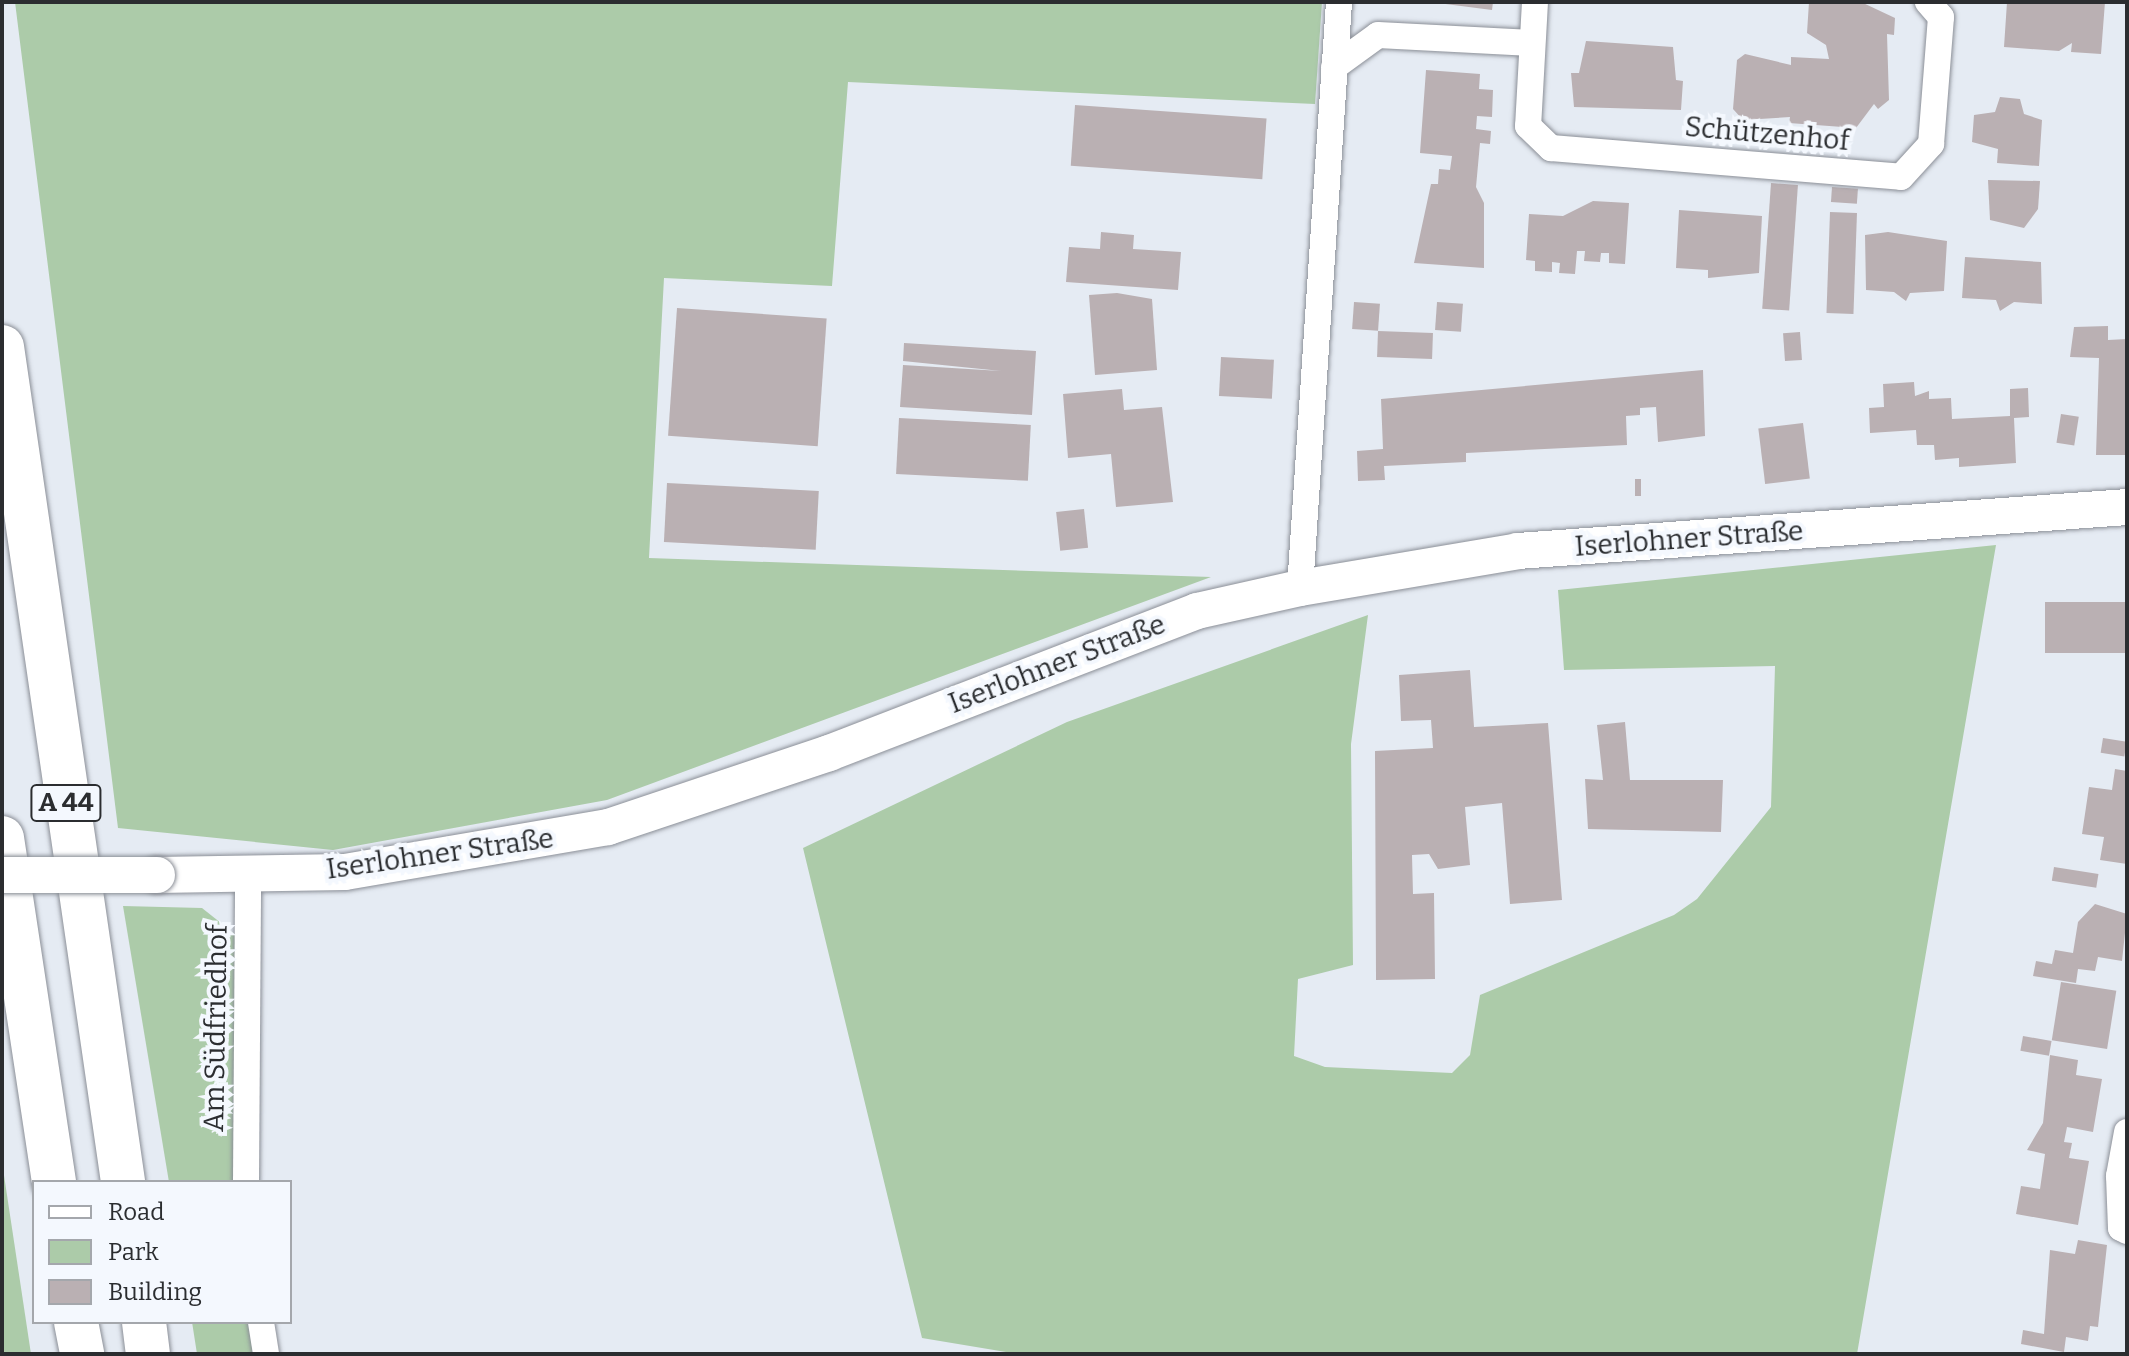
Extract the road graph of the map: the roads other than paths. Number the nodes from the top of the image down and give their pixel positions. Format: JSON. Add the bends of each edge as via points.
{"nodes":[{"id":1,"x":1339,"y":2,"type":"edge"},
{"id":2,"x":1535,"y":2,"type":"edge"},
{"id":3,"x":1928,"y":2,"type":"edge"},
{"id":4,"x":1532,"y":43,"type":"junction"},
{"id":5,"x":1334,"y":67,"type":"junction"},
{"id":6,"x":2,"y":347,"type":"edge"},
{"id":7,"x":2127,"y":507,"type":"edge"},
{"id":8,"x":1300,"y":588,"type":"junction"},
{"id":9,"x":2,"y":838,"type":"edge"},
{"id":10,"x":248,"y":874,"type":"junction"},
{"id":11,"x":2,"y":875,"type":"edge"},
{"id":12,"x":2127,"y":1132,"type":"edge"},
{"id":13,"x":54,"y":1180,"type":"edge"},
{"id":14,"x":123,"y":1180,"type":"edge"},
{"id":15,"x":246,"y":1180,"type":"edge"},
{"id":16,"x":2127,"y":1231,"type":"edge"},
{"id":17,"x":76,"y":1324,"type":"edge"},
{"id":18,"x":144,"y":1324,"type":"edge"},
{"id":19,"x":261,"y":1324,"type":"edge"},
{"id":20,"x":82,"y":1354,"type":"edge"},
{"id":21,"x":148,"y":1354,"type":"edge"},
{"id":22,"x":266,"y":1354,"type":"edge"}],
"edges":[{"from":1,"to":5,"type":"street"},
{"from":2,"to":4,"type":"street","name":"Schützenhof"},
{"from":3,"to":4,"type":"street","name":"Schützenhof","via":[[1941,17],[1931,144],[1901,177],[1551,148],[1528,126]]},
{"from":4,"to":5,"type":"street","via":[[1378,35]]},
{"from":5,"to":8,"type":"street"},
{"from":6,"to":14,"type":"highway","number":"A 44"},
{"from":7,"to":8,"type":"main road","name":"Iserlohner Straße","via":[[1518,551]]},
{"from":8,"to":10,"type":"main road","name":"Iserlohner Straße","via":[[1197,611],[829,753],[608,827],[360,870]]},
{"from":9,"to":13,"type":"highway","number":"A 44"},
{"from":10,"to":11,"type":"main road","name":"Iserlohner Straße","bridge":true},
{"from":10,"to":15,"type":"street","name":"Am Südfriedhof"},
{"from":12,"to":16,"type":"street","via":[[2119,1176],[2121,1228]]},
{"from":17,"to":20,"type":"highway"},
{"from":18,"to":21,"type":"highway"},
{"from":19,"to":22,"type":"street"}]}
